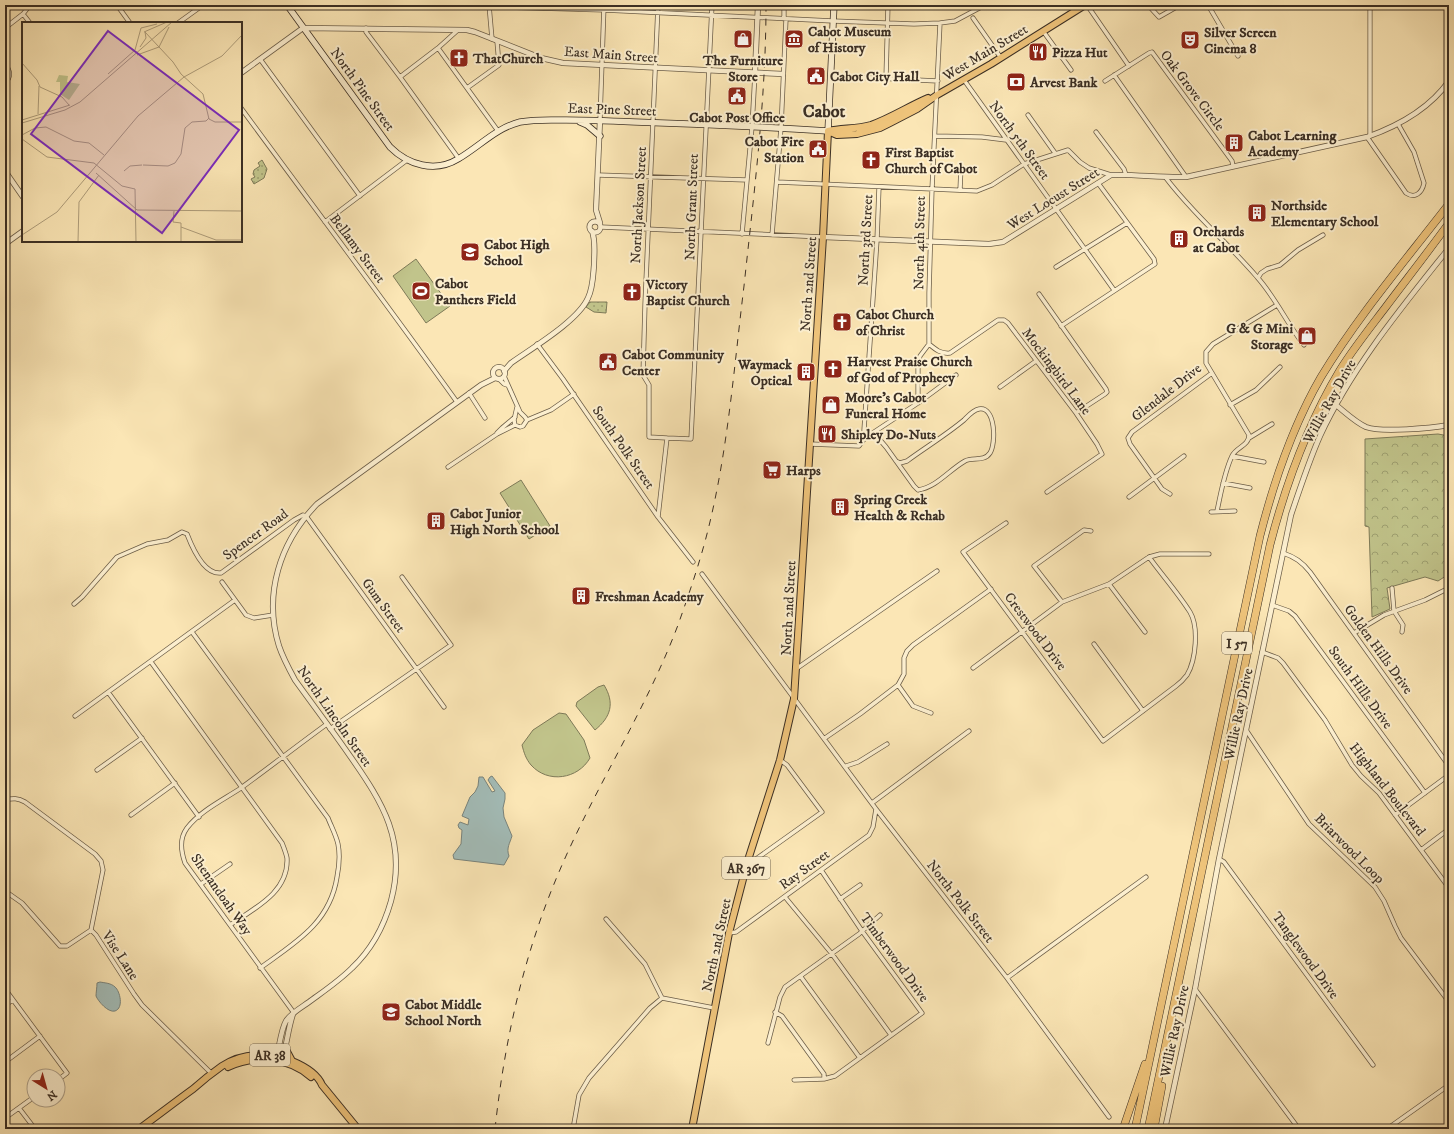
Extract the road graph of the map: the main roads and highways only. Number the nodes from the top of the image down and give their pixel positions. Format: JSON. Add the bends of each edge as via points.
{"nodes":[{"id":1,"x":834,"y":5,"type":"edge"},
{"id":2,"x":1086,"y":5,"type":"edge"},
{"id":3,"x":288,"y":6,"type":"edge"},
{"id":4,"x":574,"y":120,"type":"junction"},
{"id":5,"x":828,"y":131,"type":"junction"},
{"id":6,"x":600,"y":136,"type":"road end"},
{"id":7,"x":407,"y":160,"type":"joint"},
{"id":8,"x":1449,"y":204,"type":"edge"},
{"id":9,"x":1449,"y":224,"type":"edge"},
{"id":10,"x":1175,"y":1000,"type":"junction"},
{"id":11,"x":1155,"y":1033,"type":"junction"},
{"id":12,"x":285,"y":1048,"type":"road end"},
{"id":13,"x":280,"y":1059,"type":"junction"},
{"id":14,"x":292,"y":1061,"type":"junction"},
{"id":15,"x":212,"y":1074,"type":"junction"},
{"id":16,"x":322,"y":1085,"type":"junction"},
{"id":17,"x":139,"y":1129,"type":"edge"},
{"id":18,"x":358,"y":1129,"type":"edge"},
{"id":19,"x":692,"y":1129,"type":"edge"},
{"id":20,"x":1123,"y":1129,"type":"edge"},
{"id":21,"x":1135,"y":1129,"type":"edge"},
{"id":22,"x":1148,"y":1129,"type":"edge"},
{"id":23,"x":1154,"y":1129,"type":"edge"}],
"edges":[{"from":1,"to":5,"type":"main road","name":"North 2nd Street","number":"AR 367"},
{"from":2,"to":5,"type":"main road","name":"West Main Street","via":[[937,95],[870,125]]},
{"from":3,"to":7,"type":"main road","name":"North Pine Street","via":[[390,147]]},
{"from":4,"to":5,"type":"main road","name":"East Pine Street"},
{"from":4,"to":6,"type":"main road","via":[[588,125]]},
{"from":4,"to":7,"type":"main road","name":"East Pine Street","via":[[537,119],[509,126],[459,159],[436,166]]},
{"from":5,"to":19,"type":"main road","name":"North 2nd Street","number":"AR 367","via":[[794,699],[780,760],[748,860],[729,933]]},
{"from":8,"to":11,"type":"highway","number":"I 57","via":[[1337,351],[1320,379],[1285,453],[1260,536]]},
{"from":9,"to":10,"type":"highway","number":"I 57","via":[[1340,370],[1293,468],[1270,545]]},
{"from":10,"to":22,"type":"highway","number":"I 57"},
{"from":10,"to":23,"type":"highway"},
{"from":11,"to":20,"type":"highway"},
{"from":11,"to":21,"type":"highway","number":"I 57"},
{"from":12,"to":14,"type":"main road"},
{"from":13,"to":14,"type":"main road","number":"AR 38"},
{"from":13,"to":15,"type":"main road","number":"AR 38","via":[[247,1061]]},
{"from":13,"to":15,"type":"main road","number":"AR 38","via":[[269,1055],[253,1055],[234,1060]]},
{"from":13,"to":16,"type":"main road","number":"AR 38"},
{"from":14,"to":16,"type":"main road","number":"AR 38","via":[[307,1068],[320,1079]]},
{"from":15,"to":17,"type":"main road","number":"AR 38"},
{"from":16,"to":18,"type":"main road","number":"AR 38"}]}
